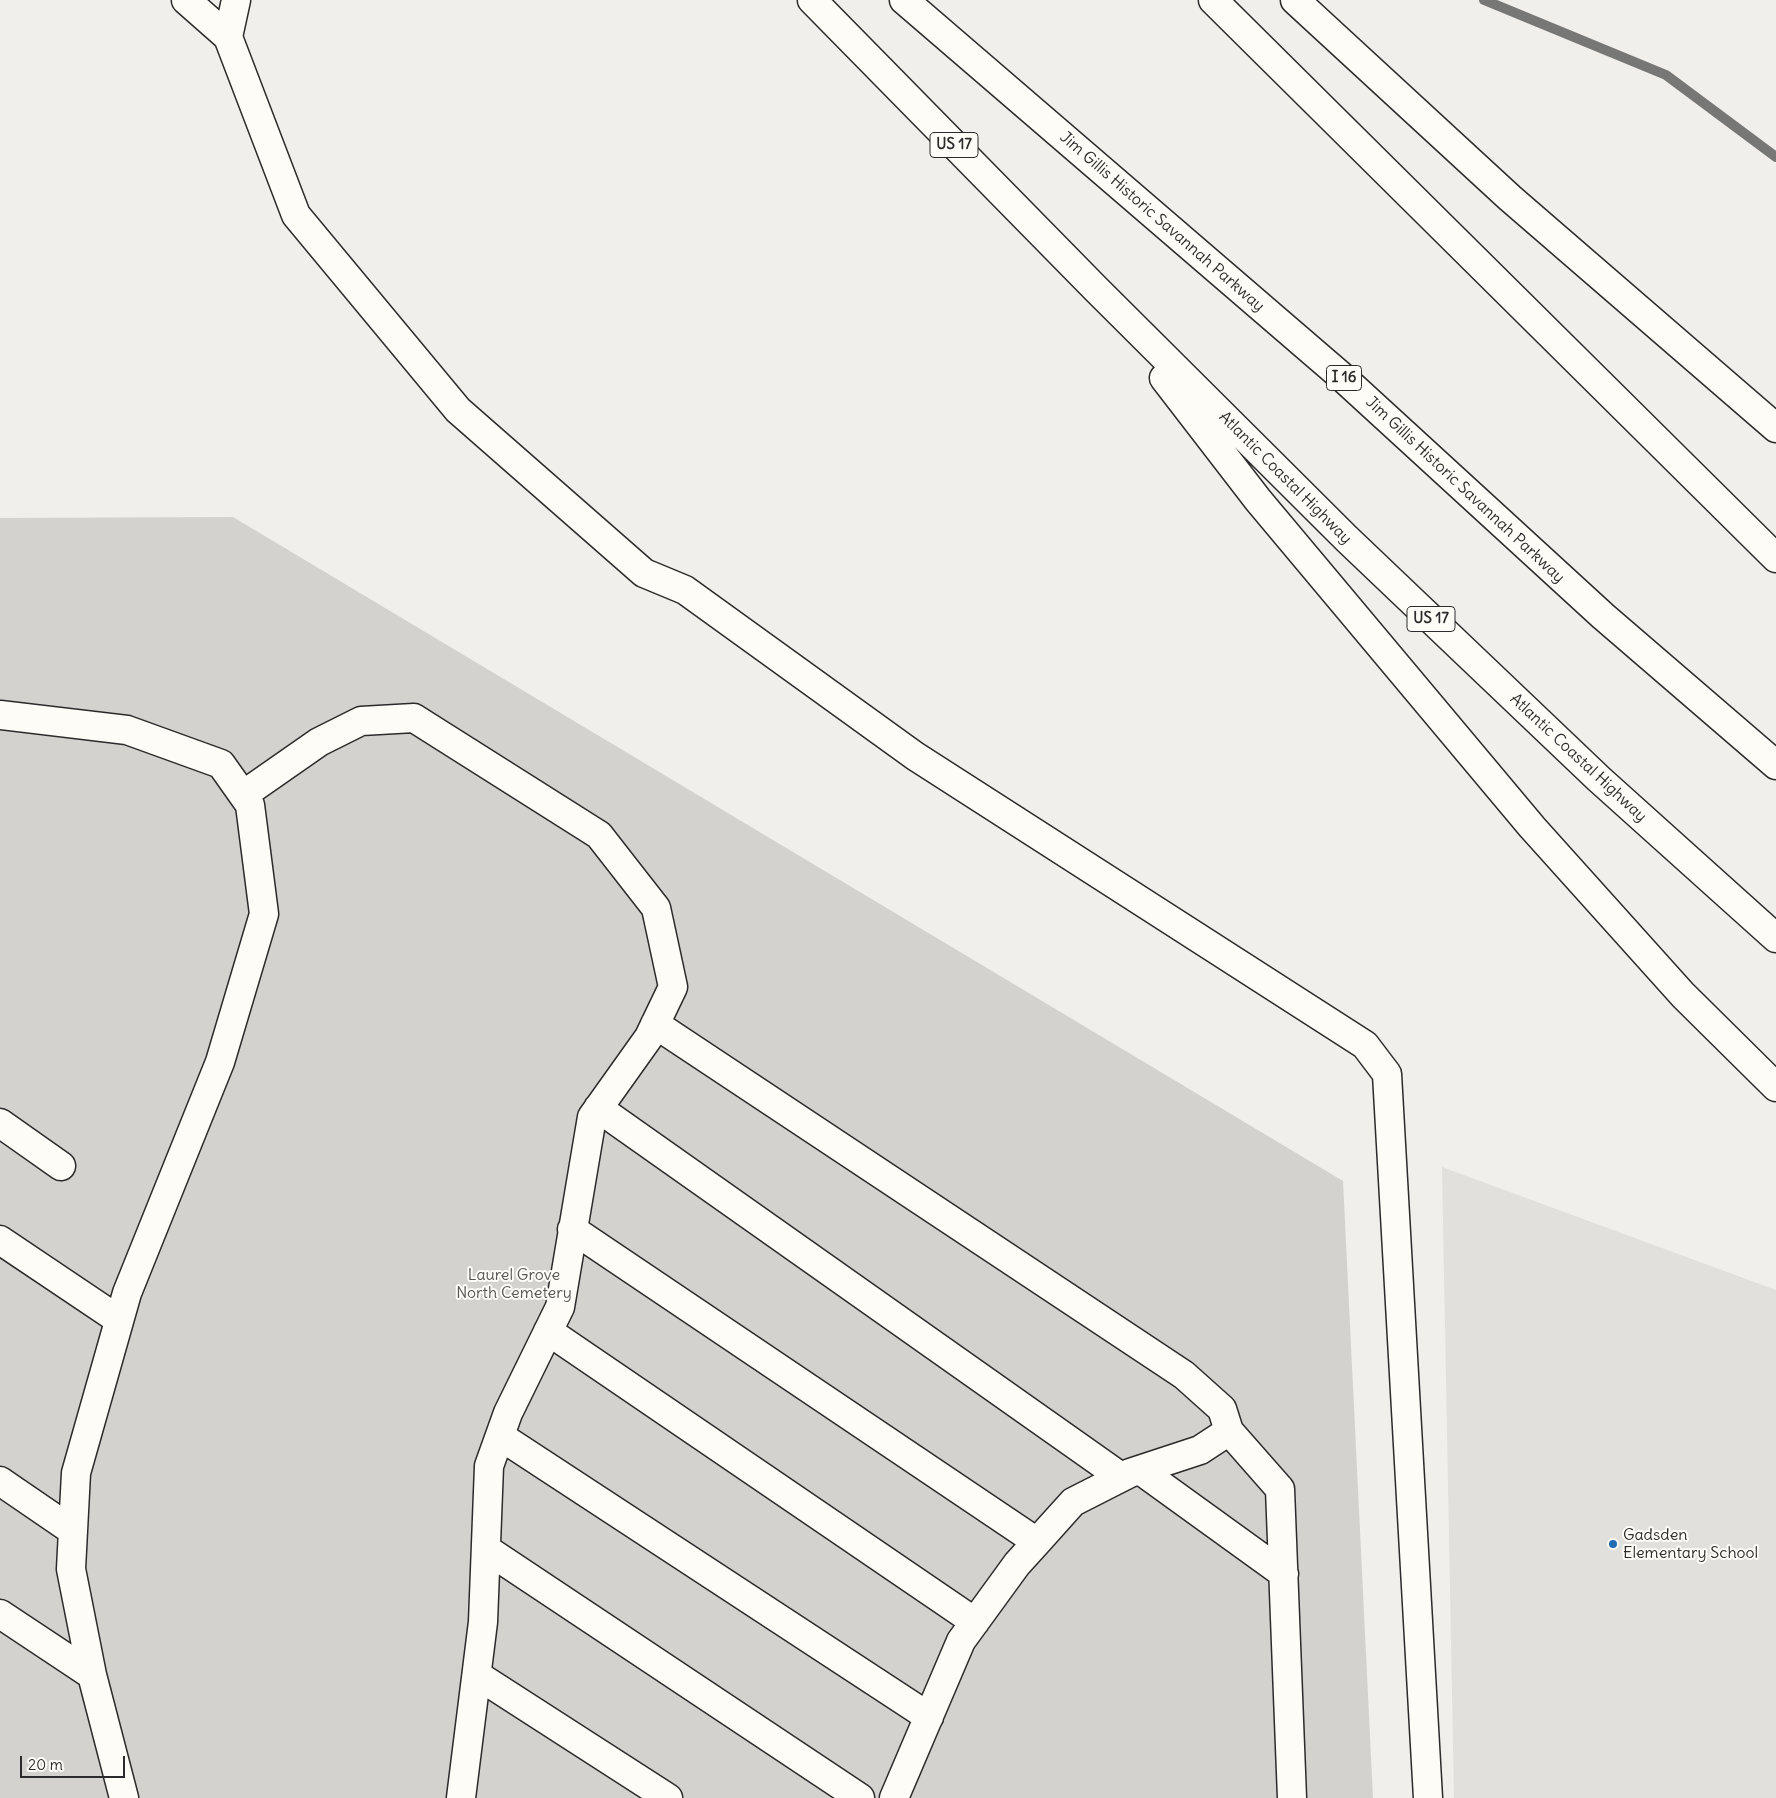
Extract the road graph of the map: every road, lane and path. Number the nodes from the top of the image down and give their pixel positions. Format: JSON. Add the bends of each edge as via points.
{"nodes":[{"id":1,"x":186,"y":0,"type":"edge"},
{"id":2,"x":236,"y":0,"type":"edge"},
{"id":3,"x":812,"y":0,"type":"edge"},
{"id":4,"x":904,"y":0,"type":"edge"},
{"id":5,"x":1212,"y":0,"type":"edge"},
{"id":6,"x":1295,"y":0,"type":"edge"},
{"id":7,"x":228,"y":36,"type":"junction"},
{"id":8,"x":1096,"y":290,"type":"junction"},
{"id":9,"x":1776,"y":428,"type":"edge"},
{"id":10,"x":1776,"y":558,"type":"edge"},
{"id":11,"x":0,"y":716,"type":"edge"},
{"id":12,"x":1776,"y":764,"type":"edge"},
{"id":13,"x":243,"y":795,"type":"junction"},
{"id":14,"x":1776,"y":938,"type":"edge"},
{"id":15,"x":655,"y":1024,"type":"junction"},
{"id":16,"x":1776,"y":1087,"type":"edge"},
{"id":17,"x":598,"y":1108,"type":"junction"},
{"id":18,"x":0,"y":1123,"type":"edge"},
{"id":19,"x":61,"y":1166,"type":"dead end"},
{"id":20,"x":572,"y":1229,"type":"junction"},
{"id":21,"x":0,"y":1240,"type":"edge"},
{"id":22,"x":119,"y":1320,"type":"junction"},
{"id":23,"x":548,"y":1331,"type":"junction"},
{"id":24,"x":1229,"y":1431,"type":"junction"},
{"id":25,"x":500,"y":1436,"type":"junction"},
{"id":26,"x":1131,"y":1474,"type":"junction"},
{"id":27,"x":0,"y":1481,"type":"edge"},
{"id":28,"x":73,"y":1530,"type":"junction"},
{"id":29,"x":1037,"y":1542,"type":"junction"},
{"id":30,"x":486,"y":1549,"type":"junction"},
{"id":31,"x":1284,"y":1574,"type":"junction"},
{"id":32,"x":0,"y":1614,"type":"edge"},
{"id":33,"x":975,"y":1622,"type":"junction"},
{"id":34,"x":92,"y":1675,"type":"junction"},
{"id":35,"x":477,"y":1675,"type":"junction"},
{"id":36,"x":929,"y":1717,"type":"junction"},
{"id":37,"x":465,"y":1795,"type":"edge"},
{"id":38,"x":124,"y":1798,"type":"edge"},
{"id":39,"x":668,"y":1798,"type":"edge"},
{"id":40,"x":860,"y":1798,"type":"edge"},
{"id":41,"x":894,"y":1798,"type":"edge"},
{"id":42,"x":1292,"y":1798,"type":"edge"},
{"id":43,"x":1428,"y":1798,"type":"edge"}],
"edges":[{"from":1,"to":7,"type":"main road"},
{"from":2,"to":7,"type":"main road"},
{"from":3,"to":8,"type":"main road","name":"Atlantic Coastal Highway","number":"US 17"},
{"from":4,"to":12,"type":"main road","name":"Jim Gillis Historic Savannah Parkway","number":"I 16","via":[[1341,376],[1603,616]]},
{"from":5,"to":10,"type":"main road"},
{"from":6,"to":9,"type":"main road","via":[[1510,198]]},
{"from":7,"to":43,"type":"main road","via":[[296,214],[458,410],[644,573],[685,590],[915,756],[1366,1045],[1387,1074]]},
{"from":8,"to":14,"type":"main road","name":"Atlantic Coastal Highway","number":"US 17","via":[[1354,546],[1599,779]]},
{"from":8,"to":16,"type":"main road","via":[[1258,500],[1532,827],[1683,995]]},
{"from":11,"to":13,"type":"main road","via":[[127,730],[221,764]]},
{"from":13,"to":15,"type":"main road","via":[[319,742],[361,721],[414,718],[600,835],[656,908],[673,987]]},
{"from":13,"to":22,"type":"main road","via":[[250,805],[264,914],[220,1062]]},
{"from":15,"to":17,"type":"main road"},
{"from":15,"to":24,"type":"main road","via":[[1184,1375],[1222,1409]]},
{"from":17,"to":20,"type":"main road","via":[[592,1117]]},
{"from":17,"to":26,"type":"main road"},
{"from":18,"to":19,"type":"main road"},
{"from":20,"to":23,"type":"main road","via":[[560,1307]]},
{"from":20,"to":29,"type":"main road"},
{"from":21,"to":22,"type":"main road"},
{"from":22,"to":28,"type":"main road","via":[[76,1473]]},
{"from":23,"to":25,"type":"main road"},
{"from":23,"to":33,"type":"main road"},
{"from":24,"to":26,"type":"main road","via":[[1200,1450]]},
{"from":24,"to":31,"type":"main road","via":[[1280,1489]]},
{"from":25,"to":30,"type":"main road","via":[[489,1466]]},
{"from":25,"to":36,"type":"main road"},
{"from":26,"to":29,"type":"main road","via":[[1073,1502]]},
{"from":26,"to":31,"type":"main road"},
{"from":27,"to":28,"type":"main road"},
{"from":28,"to":34,"type":"main road","via":[[72,1569]]},
{"from":29,"to":33,"type":"main road"},
{"from":30,"to":35,"type":"main road"},
{"from":30,"to":40,"type":"main road"},
{"from":31,"to":42,"type":"main road"},
{"from":32,"to":34,"type":"main road"},
{"from":33,"to":36,"type":"main road","via":[[961,1641]]},
{"from":34,"to":38,"type":"main road"},
{"from":35,"to":37,"type":"main road"},
{"from":35,"to":39,"type":"main road"},
{"from":36,"to":41,"type":"main road"}]}
